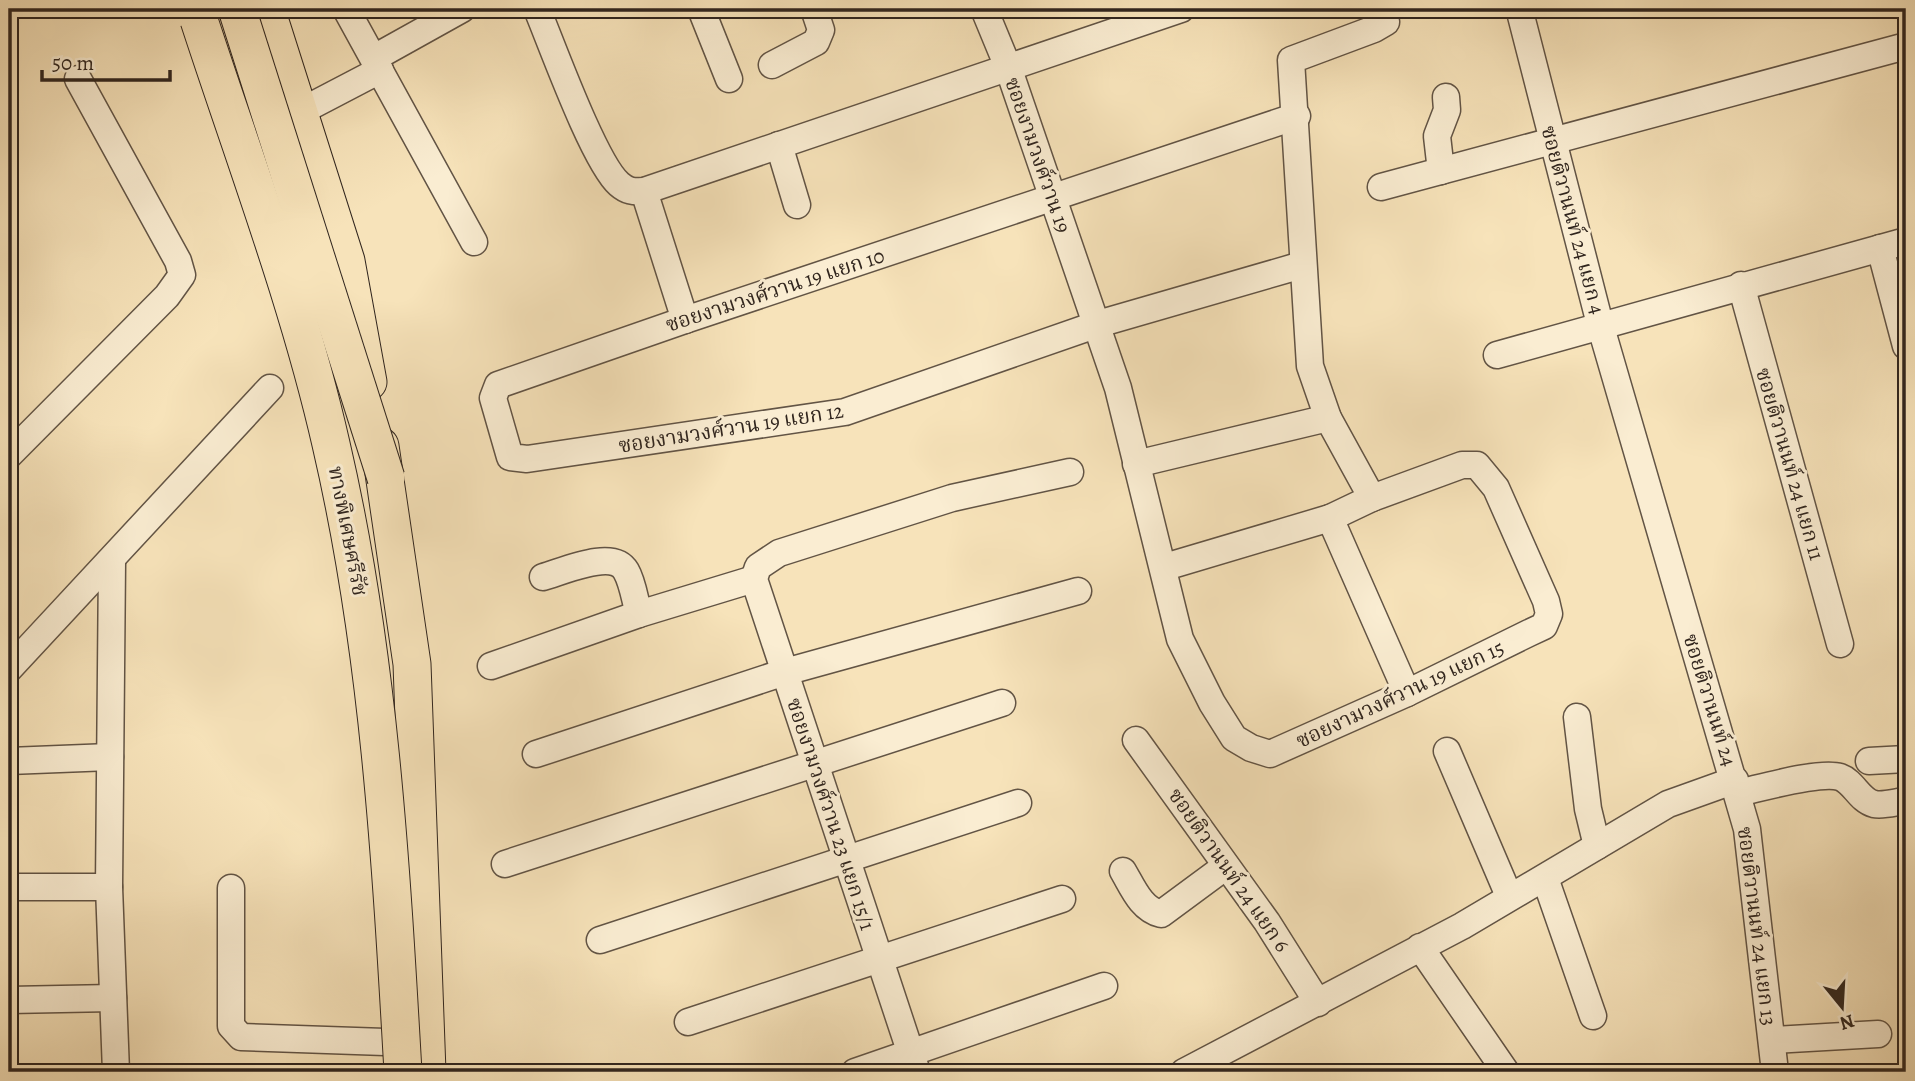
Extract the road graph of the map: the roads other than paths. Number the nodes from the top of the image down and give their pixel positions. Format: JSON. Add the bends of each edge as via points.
{"nodes":[{"id":1,"x":195,"y":9,"type":"edge"},
{"id":2,"x":211,"y":9,"type":"edge"},
{"id":3,"x":237,"y":9,"type":"edge"},
{"id":4,"x":266,"y":9,"type":"edge"},
{"id":5,"x":346,"y":9,"type":"edge"},
{"id":6,"x":462,"y":9,"type":"edge"},
{"id":7,"x":537,"y":9,"type":"edge"},
{"id":8,"x":701,"y":9,"type":"edge"},
{"id":9,"x":814,"y":9,"type":"edge"},
{"id":10,"x":984,"y":9,"type":"edge"},
{"id":11,"x":1181,"y":9,"type":"edge"},
{"id":12,"x":1383,"y":9,"type":"edge"},
{"id":13,"x":1516,"y":11,"type":"edge"},
{"id":14,"x":1906,"y":46,"type":"edge"},
{"id":15,"x":377,"y":64,"type":"junction"},
{"id":16,"x":772,"y":65,"type":"dead end"},
{"id":17,"x":1008,"y":67,"type":"junction"},
{"id":18,"x":78,"y":79,"type":"dead end"},
{"id":19,"x":729,"y":79,"type":"dead end"},
{"id":20,"x":1446,"y":97,"type":"dead end"},
{"id":21,"x":313,"y":105,"type":"dead end"},
{"id":22,"x":1297,"y":116,"type":"junction"},
{"id":23,"x":1553,"y":141,"type":"junction"},
{"id":24,"x":779,"y":145,"type":"junction"},
{"id":25,"x":1441,"y":171,"type":"junction"},
{"id":26,"x":1381,"y":187,"type":"dead end"},
{"id":27,"x":644,"y":191,"type":"junction"},
{"id":28,"x":1054,"y":199,"type":"junction"},
{"id":29,"x":797,"y":205,"type":"dead end"},
{"id":30,"x":1906,"y":241,"type":"edge"},
{"id":31,"x":474,"y":242,"type":"dead end"},
{"id":32,"x":1880,"y":248,"type":"junction"},
{"id":33,"x":1302,"y":265,"type":"junction"},
{"id":34,"x":1741,"y":285,"type":"junction"},
{"id":35,"x":685,"y":320,"type":"junction"},
{"id":36,"x":1098,"y":324,"type":"junction"},
{"id":37,"x":1600,"y":324,"type":"junction"},
{"id":38,"x":1906,"y":346,"type":"edge"},
{"id":39,"x":1497,"y":355,"type":"dead end"},
{"id":40,"x":498,"y":385,"type":"joint"},
{"id":41,"x":270,"y":388,"type":"dead end"},
{"id":42,"x":1328,"y":418,"type":"junction"},
{"id":43,"x":9,"y":455,"type":"edge"},
{"id":44,"x":1136,"y":464,"type":"junction"},
{"id":45,"x":1070,"y":472,"type":"dead end"},
{"id":46,"x":386,"y":478,"type":"junction"},
{"id":47,"x":1372,"y":498,"type":"junction"},
{"id":48,"x":1330,"y":518,"type":"junction"},
{"id":49,"x":111,"y":562,"type":"junction"},
{"id":50,"x":1164,"y":567,"type":"junction"},
{"id":51,"x":761,"y":569,"type":"junction"},
{"id":52,"x":543,"y":578,"type":"dead end"},
{"id":53,"x":1078,"y":591,"type":"dead end"},
{"id":54,"x":639,"y":614,"type":"junction"},
{"id":55,"x":1840,"y":644,"type":"dead end"},
{"id":56,"x":491,"y":666,"type":"dead end"},
{"id":57,"x":9,"y":669,"type":"edge"},
{"id":58,"x":785,"y":672,"type":"junction"},
{"id":59,"x":1407,"y":693,"type":"junction"},
{"id":60,"x":1002,"y":703,"type":"dead end"},
{"id":61,"x":1577,"y":717,"type":"dead end"},
{"id":62,"x":1136,"y":740,"type":"dead end"},
{"id":63,"x":1447,"y":751,"type":"dead end"},
{"id":64,"x":536,"y":754,"type":"dead end"},
{"id":65,"x":1269,"y":754,"type":"joint"},
{"id":66,"x":110,"y":757,"type":"junction"},
{"id":67,"x":1906,"y":759,"type":"edge"},
{"id":68,"x":9,"y":761,"type":"edge"},
{"id":69,"x":1869,"y":761,"type":"dead end"},
{"id":70,"x":813,"y":765,"type":"junction"},
{"id":71,"x":1736,"y":786,"type":"junction"},
{"id":72,"x":1906,"y":801,"type":"edge"},
{"id":73,"x":1018,"y":803,"type":"dead end"},
{"id":74,"x":1597,"y":846,"type":"junction"},
{"id":75,"x":846,"y":862,"type":"junction"},
{"id":76,"x":505,"y":864,"type":"dead end"},
{"id":77,"x":1226,"y":866,"type":"junction"},
{"id":78,"x":1123,"y":871,"type":"dead end"},
{"id":79,"x":1545,"y":878,"type":"junction"},
{"id":80,"x":9,"y":887,"type":"edge"},
{"id":81,"x":109,"y":887,"type":"junction"},
{"id":82,"x":231,"y":888,"type":"dead end"},
{"id":83,"x":1509,"y":896,"type":"junction"},
{"id":84,"x":1062,"y":899,"type":"dead end"},
{"id":85,"x":600,"y":940,"type":"dead end"},
{"id":86,"x":1420,"y":947,"type":"junction"},
{"id":87,"x":878,"y":960,"type":"junction"},
{"id":88,"x":1104,"y":986,"type":"dead end"},
{"id":89,"x":113,"y":998,"type":"junction"},
{"id":90,"x":9,"y":1000,"type":"edge"},
{"id":91,"x":1318,"y":1003,"type":"junction"},
{"id":92,"x":1593,"y":1016,"type":"dead end"},
{"id":93,"x":688,"y":1022,"type":"dead end"},
{"id":94,"x":1878,"y":1034,"type":"dead end"},
{"id":95,"x":1772,"y":1040,"type":"junction"},
{"id":96,"x":394,"y":1057,"type":"edge"},
{"id":97,"x":914,"y":1064,"type":"edge"},
{"id":98,"x":116,"y":1072,"type":"edge"},
{"id":99,"x":388,"y":1072,"type":"edge"},
{"id":100,"x":427,"y":1072,"type":"edge"},
{"id":101,"x":855,"y":1072,"type":"edge"},
{"id":102,"x":1184,"y":1072,"type":"edge"},
{"id":103,"x":1506,"y":1072,"type":"edge"},
{"id":104,"x":1775,"y":1072,"type":"edge"}],
"edges":[{"from":1,"to":96,"type":"highway","name":"ทางพิเศษศรีรัช","bridge":true,"via":[[331,443],[358,584],[384,772]]},
{"from":2,"to":96,"type":"street","via":[[286,242],[345,466]]},
{"from":3,"to":46,"type":"highway","name":"ทางพิเศษศรีรัช","bridge":true},
{"from":4,"to":46,"type":"highway","bridge":true,"via":[[346,261]]},
{"from":5,"to":15,"type":"street"},
{"from":6,"to":15,"type":"street"},
{"from":7,"to":27,"type":"street","via":[[594,144],[617,183],[630,192]]},
{"from":8,"to":19,"type":"street"},
{"from":9,"to":16,"type":"street","via":[[821,30],[816,42]]},
{"from":10,"to":17,"type":"street"},
{"from":11,"to":17,"type":"street"},
{"from":12,"to":22,"type":"street","via":[[1386,22],[1374,29],[1291,60]]},
{"from":13,"to":23,"type":"street","name":"ซอยติวานนท์ 24 แยก 4"},
{"from":14,"to":23,"type":"street"},
{"from":15,"to":21,"type":"street"},
{"from":15,"to":31,"type":"street"},
{"from":17,"to":24,"type":"street","name":"ซอยงามวงศ์วาน 19"},
{"from":17,"to":28,"type":"street","name":"ซอยงามวงศ์วาน 19"},
{"from":18,"to":43,"type":"street","via":[[182,275],[167,296]]},
{"from":20,"to":25,"type":"street","via":[[1447,110],[1437,136]]},
{"from":22,"to":28,"type":"street","name":"ซอยงามวงศ์วาน 19 แยก 10"},
{"from":22,"to":33,"type":"street"},
{"from":23,"to":25,"type":"street"},
{"from":23,"to":37,"type":"street","name":"ซอยติวานนท์ 24 แยก 4"},
{"from":24,"to":27,"type":"street","name":"ซอยงามวงศ์วาน 19"},
{"from":24,"to":29,"type":"street"},
{"from":25,"to":26,"type":"street"},
{"from":27,"to":35,"type":"street"},
{"from":28,"to":35,"type":"street","name":"ซอยงามวงศ์วาน 19 แยก 10"},
{"from":28,"to":36,"type":"street","name":"ซอยงามวงศ์วาน 19"},
{"from":30,"to":32,"type":"street"},
{"from":32,"to":34,"type":"street"},
{"from":32,"to":38,"type":"street"},
{"from":33,"to":36,"type":"street"},
{"from":33,"to":42,"type":"street","via":[[1310,366]]},
{"from":34,"to":37,"type":"street"},
{"from":34,"to":55,"type":"street","name":"ซอยติวานนท์ 24 แยก 11"},
{"from":35,"to":40,"type":"street","name":"ซอยงามวงศ์วาน 19 แยก 10"},
{"from":36,"to":40,"type":"street","name":"ซอยงามวงศ์วาน 19 แยก 12","via":[[845,412],[527,459],[510,457],[493,398]]},
{"from":36,"to":44,"type":"street","name":"ซอยงามวงศ์วาน 19"},
{"from":37,"to":39,"type":"street","name":"ซอยติวานนท์ 24 แยก 4"},
{"from":37,"to":71,"type":"street","name":"ซอยติวานนท์ 24"},
{"from":41,"to":49,"type":"street"},
{"from":42,"to":44,"type":"street"},
{"from":42,"to":47,"type":"street"},
{"from":44,"to":50,"type":"street","name":"ซอยงามวงศ์วาน 19"},
{"from":45,"to":51,"type":"street","via":[[952,498],[779,552]]},
{"from":46,"to":100,"type":"highway","name":"ทางพิเศษศรีรัช","via":[[412,664]]},
{"from":47,"to":48,"type":"street"},
{"from":47,"to":59,"type":"street","name":"ซอยงามวงศ์วาน 19 แยก 15","via":[[1462,466],[1477,465],[1496,488],[1549,614],[1544,626]]},
{"from":48,"to":50,"type":"street"},
{"from":48,"to":59,"type":"street"},
{"from":49,"to":57,"type":"street"},
{"from":49,"to":66,"type":"street"},
{"from":50,"to":65,"type":"street","name":"ซอยงามวงศ์วาน 19","via":[[1180,639],[1212,703],[1234,738]]},
{"from":51,"to":54,"type":"street"},
{"from":51,"to":58,"type":"street","name":"ซอยงามวงศ์วาน 23 แยก 15/1"},
{"from":52,"to":54,"type":"street","via":[[604,559],[617,563],[626,570]]},
{"from":53,"to":58,"type":"street"},
{"from":54,"to":56,"type":"street"},
{"from":58,"to":64,"type":"street"},
{"from":58,"to":70,"type":"street","name":"ซอยงามวงศ์วาน 23 แยก 15/1"},
{"from":59,"to":65,"type":"street","name":"ซอยงามวงศ์วาน 19 แยก 15"},
{"from":60,"to":70,"type":"street"},
{"from":61,"to":74,"type":"street"},
{"from":62,"to":77,"type":"street","name":"ซอยติวานนท์ 24 แยก 6"},
{"from":63,"to":83,"type":"street"},
{"from":66,"to":68,"type":"street"},
{"from":66,"to":81,"type":"street"},
{"from":67,"to":69,"type":"street"},
{"from":70,"to":75,"type":"street","name":"ซอยงามวงศ์วาน 23 แยก 15/1"},
{"from":70,"to":76,"type":"street"},
{"from":71,"to":72,"type":"street","via":[[1839,777],[1875,804]]},
{"from":71,"to":74,"type":"street","name":"ซอยติวานนท์ 24","via":[[1668,804]]},
{"from":71,"to":95,"type":"street","name":"ซอยติวานนท์ 24 แยก 13","via":[[1747,829]]},
{"from":73,"to":75,"type":"street"},
{"from":74,"to":79,"type":"street","name":"ซอยติวานนท์ 24"},
{"from":75,"to":85,"type":"street"},
{"from":75,"to":87,"type":"street","name":"ซอยงามวงศ์วาน 23 แยก 15/1"},
{"from":77,"to":78,"type":"street","via":[[1161,914],[1151,912],[1139,900]]},
{"from":77,"to":91,"type":"street","name":"ซอยติวานนท์ 24 แยก 6"},
{"from":79,"to":83,"type":"street","name":"ซอยติวานนท์ 24"},
{"from":79,"to":92,"type":"street"},
{"from":80,"to":81,"type":"street"},
{"from":81,"to":89,"type":"street"},
{"from":82,"to":96,"type":"street","via":[[232,1026],[236,1033]]},
{"from":83,"to":86,"type":"street","name":"ซอยติวานนท์ 24"},
{"from":84,"to":87,"type":"street"},
{"from":86,"to":91,"type":"street","name":"ซอยติวานนท์ 24"},
{"from":86,"to":103,"type":"street"},
{"from":87,"to":93,"type":"street"},
{"from":87,"to":97,"type":"street","name":"ซอยงามวงศ์วาน 23 แยก 15/1"},
{"from":88,"to":97,"type":"street"},
{"from":89,"to":90,"type":"street"},
{"from":89,"to":98,"type":"street"},
{"from":91,"to":102,"type":"street","name":"ซอยติวานนท์ 24"},
{"from":94,"to":95,"type":"street"},
{"from":95,"to":104,"type":"street","name":"ซอยติวานนท์ 24 แยก 13"},
{"from":96,"to":99,"type":"street"},
{"from":97,"to":101,"type":"street"}]}
